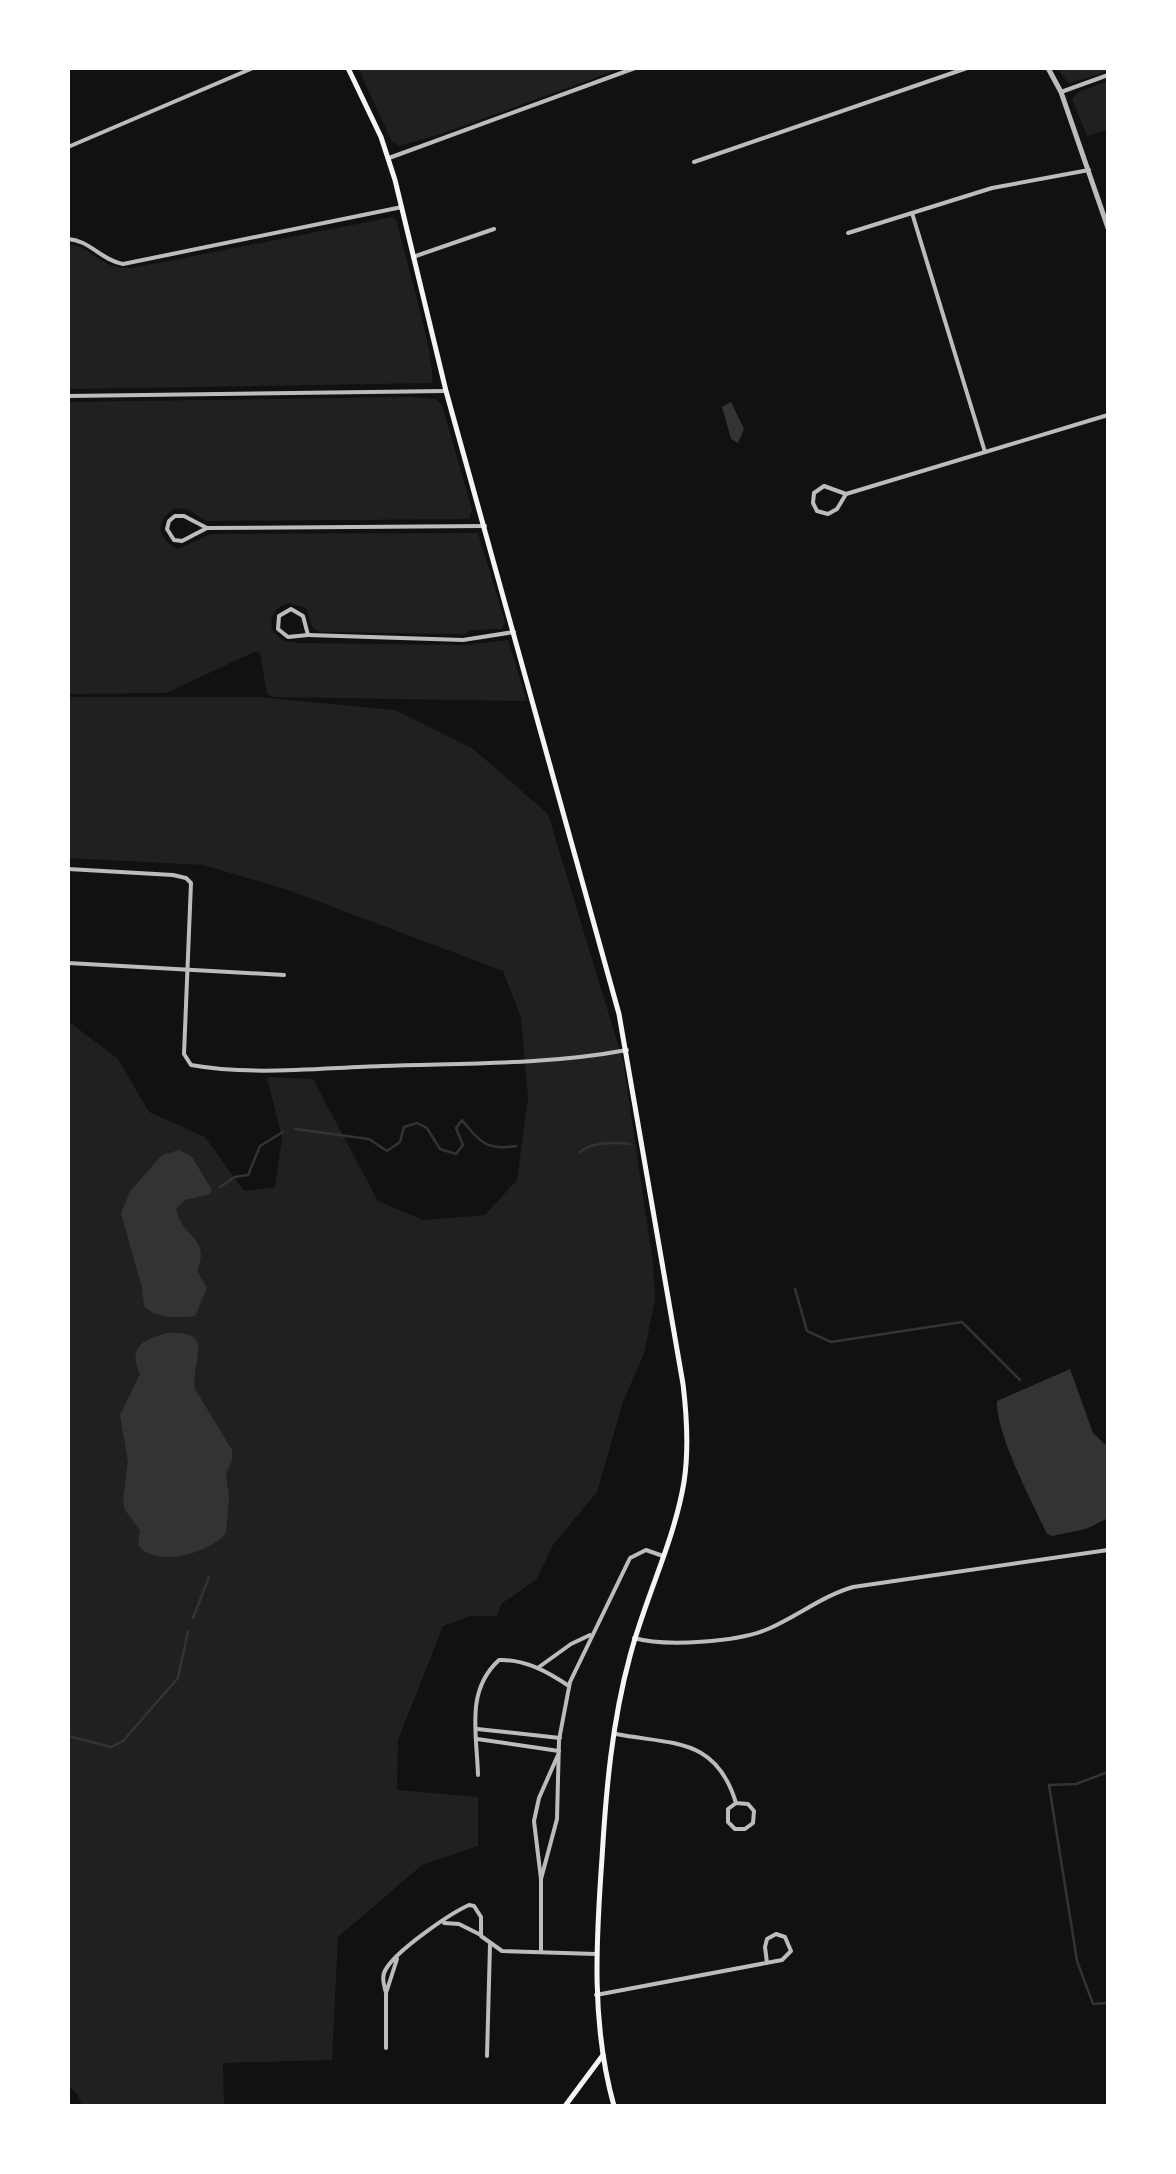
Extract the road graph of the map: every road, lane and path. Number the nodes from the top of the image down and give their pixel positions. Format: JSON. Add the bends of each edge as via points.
{"nodes":[{"id":1,"x":252,"y":68,"type":"edge"},
{"id":2,"x":348,"y":68,"type":"edge"},
{"id":3,"x":635,"y":68,"type":"edge"},
{"id":4,"x":967,"y":68,"type":"edge"},
{"id":5,"x":1048,"y":68,"type":"edge"},
{"id":6,"x":1108,"y":75,"type":"edge"},
{"id":7,"x":1061,"y":92,"type":"junction"},
{"id":8,"x":68,"y":147,"type":"edge"},
{"id":9,"x":389,"y":158,"type":"junction"},
{"id":10,"x":694,"y":162,"type":"dead end"},
{"id":11,"x":1089,"y":170,"type":"junction"},
{"id":12,"x":402,"y":207,"type":"junction"},
{"id":13,"x":912,"y":214,"type":"junction"},
{"id":14,"x":1108,"y":228,"type":"edge"},
{"id":15,"x":494,"y":229,"type":"dead end"},
{"id":16,"x":848,"y":233,"type":"dead end"},
{"id":17,"x":68,"y":239,"type":"edge"},
{"id":18,"x":413,"y":257,"type":"junction"},
{"id":19,"x":446,"y":391,"type":"junction"},
{"id":20,"x":68,"y":396,"type":"edge"},
{"id":21,"x":1108,"y":415,"type":"edge"},
{"id":22,"x":985,"y":452,"type":"junction"},
{"id":23,"x":846,"y":494,"type":"junction"},
{"id":24,"x":485,"y":526,"type":"junction"},
{"id":25,"x":208,"y":528,"type":"junction"},
{"id":26,"x":514,"y":632,"type":"junction"},
{"id":27,"x":308,"y":635,"type":"junction"},
{"id":28,"x":68,"y":869,"type":"edge"},
{"id":29,"x":68,"y":964,"type":"edge"},
{"id":30,"x":188,"y":968,"type":"junction"},
{"id":31,"x":284,"y":975,"type":"dead end"},
{"id":32,"x":627,"y":1050,"type":"junction"},
{"id":33,"x":1108,"y":1550,"type":"edge"},
{"id":34,"x":662,"y":1556,"type":"junction"},
{"id":35,"x":590,"y":1635,"type":"junction"},
{"id":36,"x":634,"y":1638,"type":"junction"},
{"id":37,"x":538,"y":1668,"type":"junction"},
{"id":38,"x":569,"y":1686,"type":"junction"},
{"id":39,"x":477,"y":1729,"type":"junction"},
{"id":40,"x":613,"y":1734,"type":"junction"},
{"id":41,"x":560,"y":1738,"type":"junction"},
{"id":42,"x":477,"y":1740,"type":"junction"},
{"id":43,"x":560,"y":1750,"type":"junction"},
{"id":44,"x":478,"y":1776,"type":"dead end"},
{"id":45,"x":736,"y":1803,"type":"junction"},
{"id":46,"x":542,"y":1879,"type":"junction"},
{"id":47,"x":434,"y":1926,"type":"junction"},
{"id":48,"x":481,"y":1936,"type":"junction"},
{"id":49,"x":490,"y":1945,"type":"junction"},
{"id":50,"x":541,"y":1953,"type":"junction"},
{"id":51,"x":596,"y":1954,"type":"junction"},
{"id":52,"x":767,"y":1963,"type":"junction"},
{"id":53,"x":596,"y":1995,"type":"junction"},
{"id":54,"x":386,"y":2048,"type":"dead end"},
{"id":55,"x":603,"y":2055,"type":"junction"},
{"id":56,"x":487,"y":2056,"type":"dead end"},
{"id":57,"x":565,"y":2106,"type":"edge"},
{"id":58,"x":614,"y":2106,"type":"edge"}],
"edges":[{"from":1,"to":8,"type":"street"},
{"from":2,"to":9,"type":"main road"},
{"from":3,"to":9,"type":"street"},
{"from":4,"to":10,"type":"street"},
{"from":5,"to":7,"type":"street"},
{"from":6,"to":7,"type":"street"},
{"from":7,"to":11,"type":"street"},
{"from":9,"to":12,"type":"main road"},
{"from":11,"to":13,"type":"street","via":[[992,188]]},
{"from":11,"to":14,"type":"street"},
{"from":12,"to":17,"type":"street","via":[[123,264]]},
{"from":12,"to":18,"type":"main road"},
{"from":13,"to":16,"type":"street"},
{"from":13,"to":22,"type":"street"},
{"from":15,"to":18,"type":"street"},
{"from":18,"to":19,"type":"main road"},
{"from":19,"to":20,"type":"street"},
{"from":19,"to":24,"type":"main road"},
{"from":21,"to":22,"type":"street"},
{"from":22,"to":23,"type":"street"},
{"from":23,"to":23,"type":"street","via":[[822,487],[813,505],[831,514]]},
{"from":24,"to":25,"type":"street"},
{"from":24,"to":26,"type":"main road"},
{"from":25,"to":25,"type":"street","via":[[180,515],[166,529],[182,541]]},
{"from":26,"to":27,"type":"street","via":[[463,640]]},
{"from":26,"to":32,"type":"main road"},
{"from":27,"to":27,"type":"street","via":[[300,612],[291,608],[279,616],[284,635]]},
{"from":28,"to":30,"type":"street","via":[[186,878],[192,888]]},
{"from":29,"to":30,"type":"street"},
{"from":30,"to":31,"type":"street"},
{"from":30,"to":32,"type":"street","via":[[186,1062],[196,1066],[498,1062]]},
{"from":32,"to":34,"type":"main road","via":[[686,1411],[684,1483]]},
{"from":33,"to":36,"type":"street","via":[[854,1587],[762,1632],[668,1644]]},
{"from":34,"to":35,"type":"street","via":[[646,1550],[630,1558]]},
{"from":34,"to":36,"type":"main road"},
{"from":35,"to":37,"type":"street"},
{"from":35,"to":38,"type":"street"},
{"from":36,"to":40,"type":"main road"},
{"from":37,"to":38,"type":"street"},
{"from":37,"to":39,"type":"street","via":[[499,1660],[488,1670],[475,1697]]},
{"from":38,"to":41,"type":"street"},
{"from":39,"to":41,"type":"street"},
{"from":39,"to":42,"type":"street"},
{"from":40,"to":45,"type":"street","via":[[707,1755],[724,1771]]},
{"from":40,"to":51,"type":"main road"},
{"from":41,"to":43,"type":"street"},
{"from":42,"to":43,"type":"street"},
{"from":42,"to":44,"type":"street"},
{"from":43,"to":46,"type":"street","via":[[556,1820]]},
{"from":43,"to":46,"type":"street","via":[[534,1821]]},
{"from":45,"to":45,"type":"street","via":[[754,1811],[745,1829],[732,1828],[727,1819]]},
{"from":46,"to":50,"type":"street"},
{"from":47,"to":48,"type":"street","via":[[459,1924]]},
{"from":47,"to":48,"type":"street","via":[[472,1905]]},
{"from":47,"to":54,"type":"street","via":[[384,1973]]},
{"from":48,"to":49,"type":"street"},
{"from":49,"to":50,"type":"street"},
{"from":49,"to":56,"type":"street"},
{"from":50,"to":51,"type":"street"},
{"from":51,"to":53,"type":"main road"},
{"from":52,"to":52,"type":"street","via":[[788,1956],[786,1936],[767,1939]]},
{"from":52,"to":53,"type":"street"},
{"from":53,"to":55,"type":"main road"},
{"from":55,"to":57,"type":"main road"},
{"from":55,"to":58,"type":"main road"}]}
